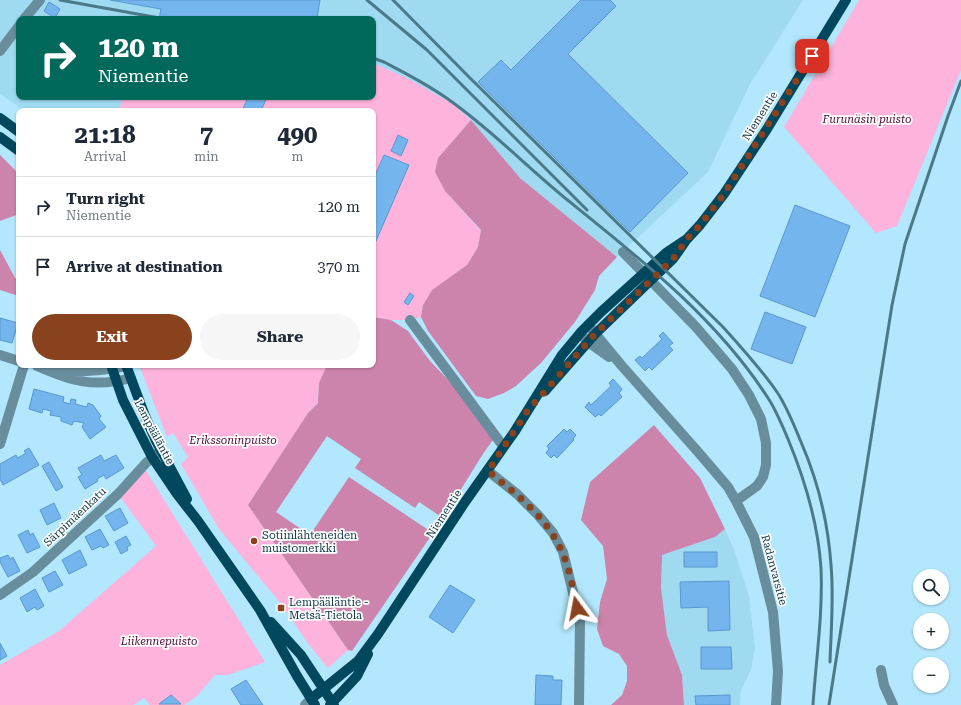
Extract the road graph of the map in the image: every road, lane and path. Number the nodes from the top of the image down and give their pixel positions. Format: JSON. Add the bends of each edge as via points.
{"nodes":[{"id":1,"x":846,"y":0,"type":"edge"},
{"id":2,"x":37,"y":3,"type":"edge"},
{"id":3,"x":26,"y":16,"type":"edge"},
{"id":4,"x":16,"y":30,"type":"edge"},
{"id":5,"x":0,"y":51,"type":"edge"},
{"id":6,"x":0,"y":118,"type":"edge"},
{"id":7,"x":16,"y":130,"type":"edge"},
{"id":8,"x":0,"y":137,"type":"edge"},
{"id":9,"x":16,"y":148,"type":"edge"},
{"id":10,"x":623,"y":252,"type":"dead end"},
{"id":11,"x":670,"y":256,"type":"junction"},
{"id":12,"x":410,"y":320,"type":"dead end"},
{"id":13,"x":588,"y":325,"type":"junction"},
{"id":14,"x":580,"y":333,"type":"junction"},
{"id":15,"x":595,"y":334,"type":"junction"},
{"id":16,"x":588,"y":342,"type":"junction"},
{"id":17,"x":0,"y":355,"type":"edge"},
{"id":18,"x":16,"y":360,"type":"edge"},
{"id":19,"x":622,"y":366,"type":"junction"},
{"id":20,"x":23,"y":368,"type":"edge"},
{"id":21,"x":39,"y":368,"type":"edge"},
{"id":22,"x":44,"y":368,"type":"edge"},
{"id":23,"x":103,"y":368,"type":"edge"},
{"id":24,"x":111,"y":368,"type":"edge"},
{"id":25,"x":127,"y":368,"type":"edge"},
{"id":26,"x":131,"y":378,"type":"junction"},
{"id":27,"x":116,"y":382,"type":"junction"},
{"id":28,"x":530,"y":407,"type":"junction"},
{"id":29,"x":0,"y":444,"type":"edge"},
{"id":30,"x":503,"y":446,"type":"junction"},
{"id":31,"x":161,"y":450,"type":"junction"},
{"id":32,"x":152,"y":457,"type":"junction"},
{"id":33,"x":488,"y":471,"type":"junction"},
{"id":34,"x":736,"y":501,"type":"junction"},
{"id":35,"x":198,"y":520,"type":"junction"},
{"id":36,"x":0,"y":595,"type":"edge"},
{"id":37,"x":260,"y":610,"type":"junction"},
{"id":38,"x":378,"y":634,"type":"junction"},
{"id":39,"x":881,"y":670,"type":"dead end"},
{"id":40,"x":324,"y":689,"type":"junction"},
{"id":41,"x":310,"y":703,"type":"edge"},
{"id":42,"x":333,"y":704,"type":"edge"},
{"id":43,"x":579,"y":705,"type":"edge"},
{"id":44,"x":776,"y":705,"type":"edge"},
{"id":45,"x":893,"y":705,"type":"edge"}],
"edges":[{"from":1,"to":11,"type":"main road","name":"Niementie","via":[[724,194],[700,225]]},
{"from":2,"to":3,"type":"street"},
{"from":4,"to":5,"type":"street"},
{"from":6,"to":7,"type":"main road"},
{"from":8,"to":9,"type":"main road"},
{"from":10,"to":34,"type":"street","via":[[696,327],[732,369],[761,419],[766,443],[763,477],[757,486]]},
{"from":11,"to":13,"type":"main road","name":"Niementie","via":[[633,283]]},
{"from":11,"to":15,"type":"main road","name":"Niementie","via":[[640,291]]},
{"from":12,"to":30,"type":"street"},
{"from":13,"to":14,"type":"main road","name":"Niementie"},
{"from":13,"to":15,"type":"street","name":"Radanvarsitie"},
{"from":14,"to":16,"type":"street","name":"Radanvarsitie"},
{"from":14,"to":28,"type":"main road","name":"Niementie","via":[[562,355]]},
{"from":15,"to":16,"type":"main road","name":"Niementie"},
{"from":15,"to":19,"type":"street","name":"Radanvarsitie"},
{"from":16,"to":19,"type":"street","name":"Radanvarsitie"},
{"from":16,"to":28,"type":"main road","name":"Niementie"},
{"from":17,"to":18,"type":"street"},
{"from":19,"to":34,"type":"street","name":"Radanvarsitie","via":[[699,453]]},
{"from":20,"to":29,"type":"street"},
{"from":21,"to":27,"type":"street","via":[[83,382]]},
{"from":22,"to":23,"type":"street","via":[[73,372]]},
{"from":24,"to":27,"type":"main road","name":"Lempääläntie"},
{"from":25,"to":26,"type":"main road","name":"Lempääläntie"},
{"from":26,"to":27,"type":"street"},
{"from":26,"to":31,"type":"main road","name":"Lempääläntie"},
{"from":27,"to":32,"type":"main road","name":"Lempääläntie"},
{"from":28,"to":30,"type":"main road","name":"Niementie"},
{"from":30,"to":33,"type":"main road","name":"Niementie"},
{"from":31,"to":32,"type":"street","name":"Särpimäenkatu"},
{"from":31,"to":35,"type":"main road","name":"Lempääläntie"},
{"from":32,"to":35,"type":"main road","name":"Lempääläntie"},
{"from":32,"to":36,"type":"street","name":"Särpimäenkatu","via":[[118,494],[33,572]]},
{"from":33,"to":38,"type":"main road","name":"Niementie"},
{"from":33,"to":43,"type":"street","via":[[538,515],[563,552],[580,622]]},
{"from":34,"to":44,"type":"street","name":"Radanvarsitie","via":[[754,537],[773,612],[778,671]]},
{"from":35,"to":37,"type":"main road","name":"Lempääläntie"},
{"from":37,"to":40,"type":"main road","name":"Lempääläntie","via":[[301,655]]},
{"from":37,"to":41,"type":"main road","name":"Lempääläntie"},
{"from":38,"to":40,"type":"main road","name":"Niementie","via":[[358,661]]},
{"from":38,"to":42,"type":"main road","name":"Niementie","via":[[357,676]]},
{"from":39,"to":45,"type":"street","via":[[884,685]]},
{"from":40,"to":41,"type":"main road","name":"Niementie"},
{"from":40,"to":42,"type":"main road","name":"Lempääläntie"}]}
